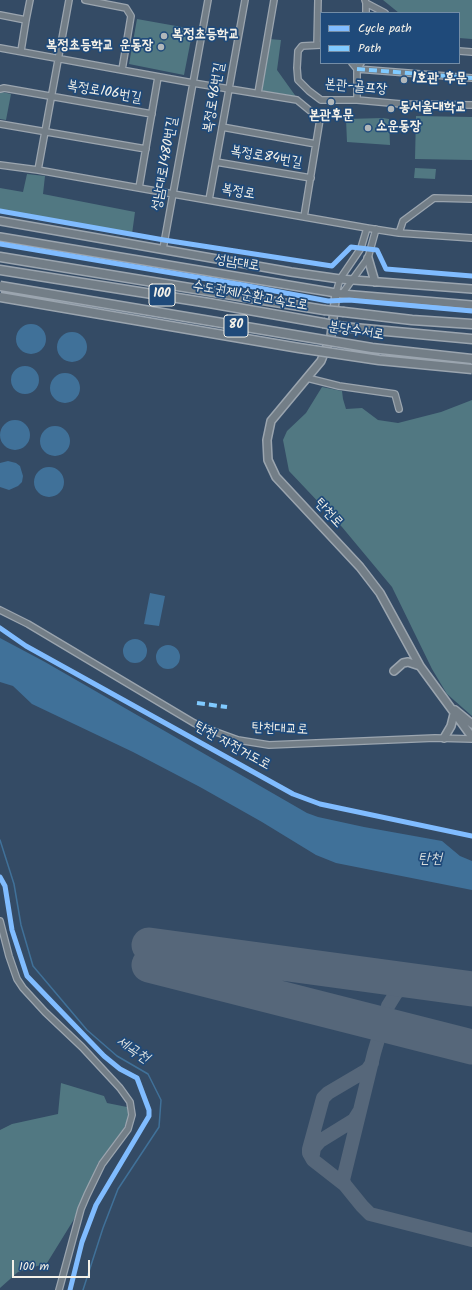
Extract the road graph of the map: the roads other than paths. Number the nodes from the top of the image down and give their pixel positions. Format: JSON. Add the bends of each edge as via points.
{"nodes":[{"id":1,"x":30,"y":0,"type":"edge"},
{"id":2,"x":69,"y":0,"type":"edge"},
{"id":3,"x":85,"y":0,"type":"edge"},
{"id":4,"x":208,"y":0,"type":"edge"},
{"id":5,"x":245,"y":0,"type":"edge"},
{"id":6,"x":274,"y":0,"type":"edge"},
{"id":7,"x":318,"y":0,"type":"edge"},
{"id":8,"x":365,"y":1,"type":"edge"},
{"id":9,"x":366,"y":12,"type":"edge"},
{"id":10,"x":383,"y":12,"type":"edge"},
{"id":11,"x":0,"y":15,"type":"edge"},
{"id":12,"x":26,"y":20,"type":"junction"},
{"id":13,"x":319,"y":45,"type":"edge"},
{"id":14,"x":0,"y":48,"type":"edge"},
{"id":15,"x":21,"y":51,"type":"junction"},
{"id":16,"x":460,"y":51,"type":"edge"},
{"id":17,"x":472,"y":52,"type":"edge"},
{"id":18,"x":58,"y":58,"type":"junction"},
{"id":19,"x":353,"y":64,"type":"edge"},
{"id":20,"x":360,"y":64,"type":"edge"},
{"id":21,"x":356,"y":69,"type":"junction"},
{"id":22,"x":122,"y":70,"type":"junction"},
{"id":23,"x":158,"y":77,"type":"junction"},
{"id":24,"x":472,"y":78,"type":"edge"},
{"id":25,"x":193,"y":83,"type":"junction"},
{"id":26,"x":0,"y":89,"type":"edge"},
{"id":27,"x":229,"y":89,"type":"junction"},
{"id":28,"x":258,"y":93,"type":"junction"},
{"id":29,"x":51,"y":96,"type":"junction"},
{"id":30,"x":357,"y":100,"type":"junction"},
{"id":31,"x":472,"y":105,"type":"edge"},
{"id":32,"x":152,"y":114,"type":"junction"},
{"id":33,"x":0,"y":124,"type":"edge"},
{"id":34,"x":222,"y":127,"type":"junction"},
{"id":35,"x":45,"y":132,"type":"junction"},
{"id":36,"x":316,"y":144,"type":"junction"},
{"id":37,"x":146,"y":149,"type":"junction"},
{"id":38,"x":216,"y":162,"type":"junction"},
{"id":39,"x":0,"y":165,"type":"edge"},
{"id":40,"x":38,"y":170,"type":"junction"},
{"id":41,"x":311,"y":178,"type":"junction"},
{"id":42,"x":139,"y":188,"type":"junction"},
{"id":43,"x":174,"y":194,"type":"junction"},
{"id":44,"x":472,"y":199,"type":"edge"},
{"id":45,"x":209,"y":200,"type":"junction"},
{"id":46,"x":304,"y":217,"type":"junction"},
{"id":47,"x":0,"y":221,"type":"edge"},
{"id":48,"x":366,"y":228,"type":"junction"},
{"id":49,"x":376,"y":229,"type":"junction"},
{"id":50,"x":399,"y":233,"type":"junction"},
{"id":51,"x":0,"y":237,"type":"edge"},
{"id":52,"x":472,"y":238,"type":"edge"},
{"id":53,"x":163,"y":249,"type":"junction"},
{"id":54,"x":0,"y":257,"type":"edge"},
{"id":55,"x":368,"y":258,"type":"junction"},
{"id":56,"x":0,"y":270,"type":"edge"},
{"id":57,"x":340,"y":279,"type":"junction"},
{"id":58,"x":353,"y":280,"type":"junction"},
{"id":59,"x":375,"y":282,"type":"junction"},
{"id":60,"x":0,"y":286,"type":"edge"},
{"id":61,"x":472,"y":289,"type":"edge"},
{"id":62,"x":338,"y":295,"type":"junction"},
{"id":63,"x":0,"y":297,"type":"edge"},
{"id":64,"x":472,"y":305,"type":"edge"},
{"id":65,"x":472,"y":324,"type":"edge"},
{"id":66,"x":472,"y":340,"type":"edge"},
{"id":67,"x":472,"y":360,"type":"edge"},
{"id":68,"x":472,"y":369,"type":"edge"},
{"id":69,"x":307,"y":378,"type":"junction"},
{"id":70,"x":399,"y":409,"type":"dead end"},
{"id":71,"x":0,"y":610,"type":"edge"},
{"id":72,"x":420,"y":666,"type":"junction"},
{"id":73,"x":394,"y":671,"type":"dead end"},
{"id":74,"x":443,"y":698,"type":"junction"},
{"id":75,"x":454,"y":714,"type":"junction"},
{"id":76,"x":472,"y":724,"type":"edge"},
{"id":77,"x":444,"y":738,"type":"junction"},
{"id":78,"x":472,"y":738,"type":"edge"},
{"id":79,"x":0,"y":921,"type":"edge"},
{"id":80,"x":59,"y":1290,"type":"edge"}],
"edges":[{"from":1,"to":12,"type":"street"},
{"from":2,"to":18,"type":"street"},
{"from":3,"to":22,"type":"street","via":[[126,8],[131,16]]},
{"from":4,"to":25,"type":"street","name":"성남대로1480번길"},
{"from":5,"to":27,"type":"street","name":"복정로96번길"},
{"from":6,"to":28,"type":"street"},
{"from":7,"to":13,"type":"street"},
{"from":8,"to":9,"type":"street"},
{"from":8,"to":10,"type":"street"},
{"from":11,"to":12,"type":"street"},
{"from":12,"to":15,"type":"street"},
{"from":13,"to":30,"type":"street","name":"본관-골프장","via":[[302,46],[298,51],[298,80],[321,100]]},
{"from":14,"to":15,"type":"street"},
{"from":15,"to":18,"type":"street"},
{"from":16,"to":17,"type":"street"},
{"from":18,"to":22,"type":"street"},
{"from":18,"to":29,"type":"street"},
{"from":19,"to":21,"type":"street","name":"본관-골프장"},
{"from":20,"to":21,"type":"street"},
{"from":21,"to":24,"type":"street"},
{"from":21,"to":30,"type":"street"},
{"from":22,"to":23,"type":"street"},
{"from":23,"to":25,"type":"street"},
{"from":23,"to":32,"type":"street","name":"복정로106번길"},
{"from":25,"to":27,"type":"street","name":"복정로84번길"},
{"from":25,"to":43,"type":"street","name":"성남대로1480번길"},
{"from":26,"to":29,"type":"street","name":"복정로106번길"},
{"from":27,"to":28,"type":"street","name":"복정로84번길"},
{"from":27,"to":34,"type":"street","name":"복정로96번길"},
{"from":28,"to":36,"type":"street","name":"복정로84번길","via":[[297,100],[320,119]]},
{"from":29,"to":32,"type":"street","name":"복정로106번길"},
{"from":29,"to":35,"type":"street"},
{"from":30,"to":31,"type":"street","name":"본관-골프장","via":[[401,104]]},
{"from":32,"to":37,"type":"street","name":"복정로106번길"},
{"from":33,"to":35,"type":"street"},
{"from":34,"to":36,"type":"street","name":"복정로84번길"},
{"from":34,"to":38,"type":"street","name":"복정로96번길"},
{"from":35,"to":37,"type":"street"},
{"from":35,"to":40,"type":"street"},
{"from":36,"to":41,"type":"street","name":"복정로84번길"},
{"from":37,"to":42,"type":"street","name":"복정로106번길"},
{"from":38,"to":41,"type":"street","name":"복정로84번길"},
{"from":38,"to":45,"type":"street","name":"복정로96번길"},
{"from":39,"to":40,"type":"street","name":"복정로"},
{"from":40,"to":42,"type":"street","name":"복정로"},
{"from":41,"to":46,"type":"street","name":"복정로84번길"},
{"from":42,"to":43,"type":"street","name":"복정로"},
{"from":43,"to":45,"type":"street","name":"복정로"},
{"from":43,"to":53,"type":"street","name":"성남대로1480번길"},
{"from":44,"to":50,"type":"street","via":[[434,198],[403,221]]},
{"from":45,"to":46,"type":"street","name":"복정로"},
{"from":46,"to":48,"type":"street","name":"복정로"},
{"from":47,"to":53,"type":"main road","name":"성남대로"},
{"from":48,"to":49,"type":"street","name":"복정로"},
{"from":48,"to":57,"type":"street","via":[[361,248]]},
{"from":49,"to":50,"type":"street","name":"복정로"},
{"from":49,"to":55,"type":"street"},
{"from":50,"to":52,"type":"street","name":"복정로"},
{"from":51,"to":62,"type":"main road","name":"성남대로"},
{"from":53,"to":57,"type":"main road","name":"성남대로"},
{"from":54,"to":65,"type":"highway","name":"수도권제1순환고속도로","number":"100","bridge":true,"via":[[324,310]]},
{"from":55,"to":58,"type":"street"},
{"from":55,"to":59,"type":"main road"},
{"from":56,"to":66,"type":"highway","name":"수도권제1순환고속도로","number":"100","bridge":true,"via":[[343,326]]},
{"from":57,"to":58,"type":"main road","name":"성남대로"},
{"from":57,"to":62,"type":"street"},
{"from":58,"to":59,"type":"main road","name":"성남대로"},
{"from":58,"to":62,"type":"street"},
{"from":59,"to":61,"type":"main road","name":"성남대로"},
{"from":60,"to":67,"type":"highway","name":"분당수서로","number":"80","bridge":true,"via":[[364,347]]},
{"from":62,"to":64,"type":"main road","name":"성남대로"},
{"from":62,"to":69,"type":"main road","name":"탄천로","via":[[331,336],[321,361]]},
{"from":63,"to":68,"type":"highway","name":"분당수서로","number":"80","bridge":true,"via":[[299,348],[379,360]]},
{"from":69,"to":70,"type":"street","via":[[339,386],[395,394]]},
{"from":69,"to":72,"type":"main road","name":"탄천로","via":[[271,421],[267,440],[268,460],[276,477],[380,593]]},
{"from":71,"to":77,"type":"street","name":"탄천대교로","via":[[194,723],[238,740],[269,745]]},
{"from":72,"to":73,"type":"main road","via":[[408,662]]},
{"from":72,"to":74,"type":"main road","name":"탄천로"},
{"from":74,"to":75,"type":"main road","name":"탄천로"},
{"from":74,"to":76,"type":"main road"},
{"from":75,"to":77,"type":"main road"},
{"from":75,"to":78,"type":"main road","name":"탄천로"},
{"from":77,"to":78,"type":"street","name":"탄천대교로"},
{"from":79,"to":80,"type":"street","via":[[9,956],[23,988],[82,1047],[130,1102],[132,1115],[128,1129],[102,1164],[81,1209]]}]}
